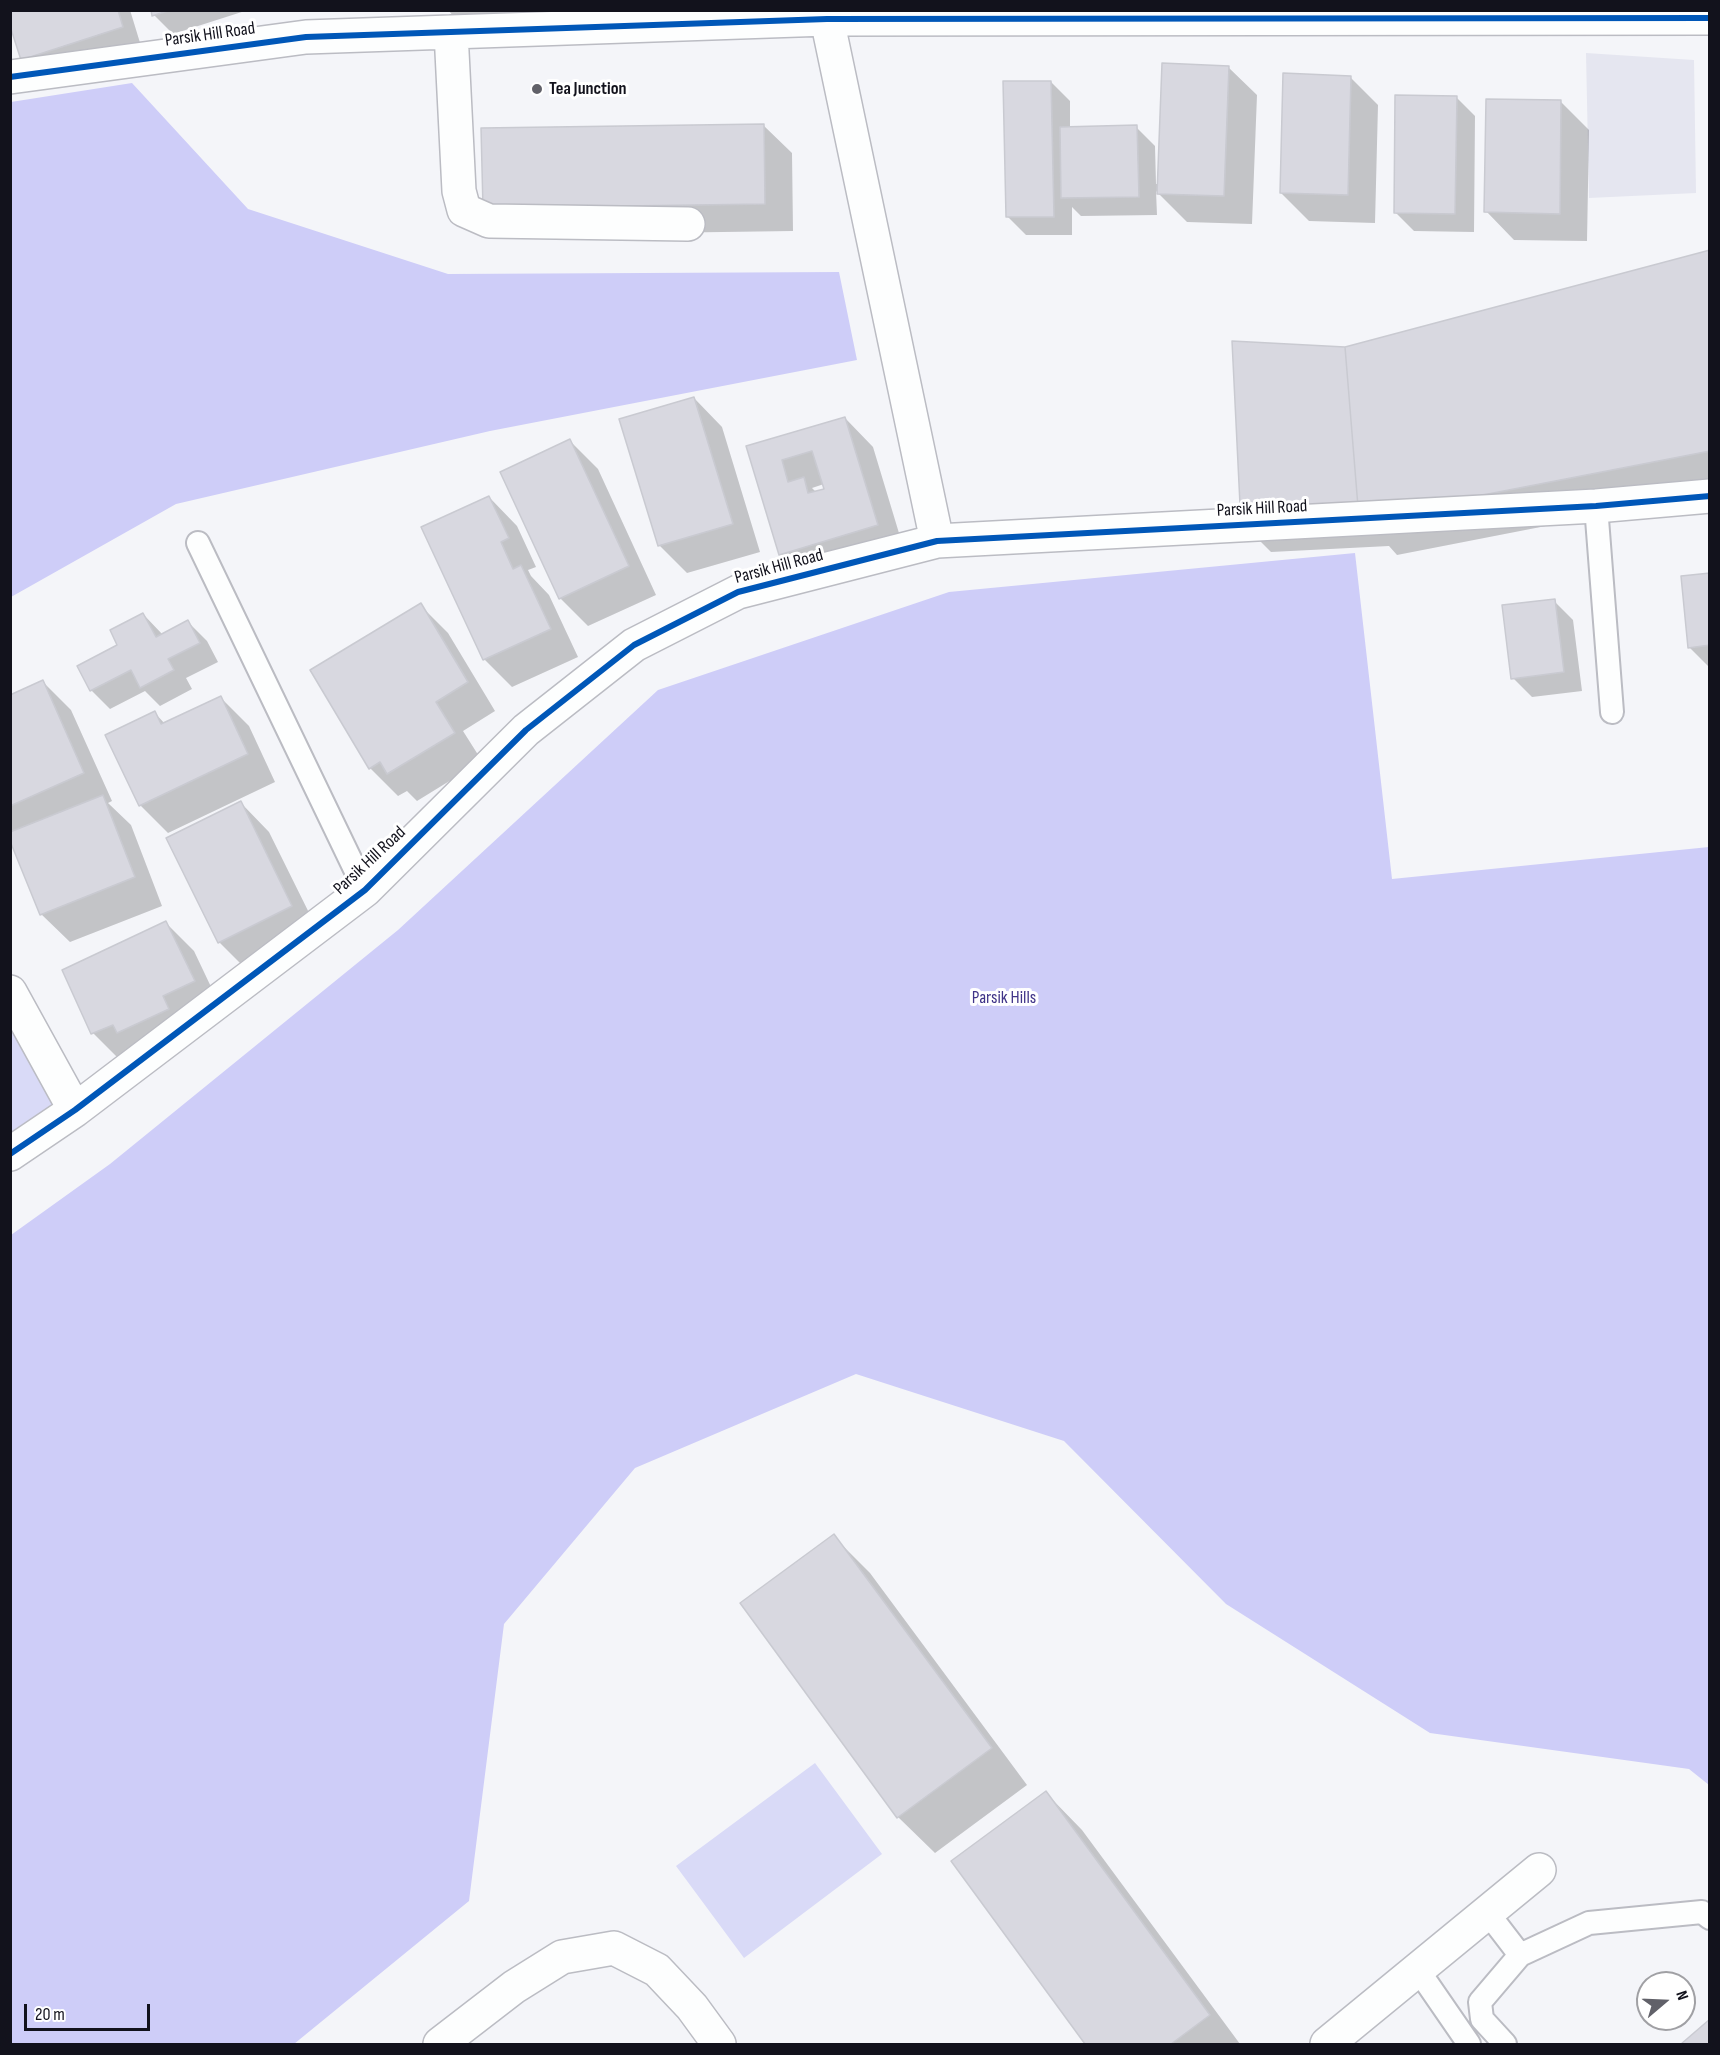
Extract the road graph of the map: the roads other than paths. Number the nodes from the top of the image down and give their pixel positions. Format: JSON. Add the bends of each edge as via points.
{"nodes":[{"id":1,"x":328,"y":10,"type":"edge"},
{"id":2,"x":1197,"y":14,"type":"edge"},
{"id":3,"x":1563,"y":14,"type":"edge"},
{"id":4,"x":827,"y":15,"type":"edge"},
{"id":5,"x":1710,"y":18,"type":"edge"},
{"id":6,"x":451,"y":32,"type":"junction"},
{"id":7,"x":306,"y":38,"type":"junction"},
{"id":8,"x":10,"y":77,"type":"edge"},
{"id":9,"x":687,"y":224,"type":"dead end"},
{"id":10,"x":1710,"y":496,"type":"edge"},
{"id":11,"x":1596,"y":506,"type":"junction"},
{"id":12,"x":937,"y":541,"type":"junction"},
{"id":13,"x":198,"y":543,"type":"dead end"},
{"id":14,"x":1612,"y":712,"type":"dead end"},
{"id":15,"x":364,"y":890,"type":"junction"},
{"id":16,"x":10,"y":992,"type":"edge"},
{"id":17,"x":75,"y":1110,"type":"junction"},
{"id":18,"x":10,"y":1154,"type":"edge"},
{"id":19,"x":1539,"y":1870,"type":"dead end"},
{"id":20,"x":1487,"y":1912,"type":"junction"},
{"id":21,"x":1710,"y":1918,"type":"edge"},
{"id":22,"x":1520,"y":1954,"type":"junction"},
{"id":23,"x":1418,"y":1970,"type":"junction"},
{"id":24,"x":440,"y":2044,"type":"edge"},
{"id":25,"x":719,"y":2044,"type":"edge"},
{"id":26,"x":1327,"y":2044,"type":"edge"},
{"id":27,"x":1468,"y":2044,"type":"edge"},
{"id":28,"x":1505,"y":2044,"type":"edge"}],
"edges":[{"from":1,"to":7,"type":"street"},
{"from":2,"to":3,"type":"street","name":"Parsik Hill Road"},
{"from":2,"to":4,"type":"street","name":"Parsik Hill Road"},
{"from":3,"to":5,"type":"street","name":"Parsik Hill Road"},
{"from":4,"to":6,"type":"street","name":"Parsik Hill Road"},
{"from":4,"to":12,"type":"street"},
{"from":6,"to":7,"type":"street","name":"Parsik Hill Road"},
{"from":6,"to":9,"type":"street","via":[[459,191],[464,210],[489,221]]},
{"from":7,"to":8,"type":"street","name":"Parsik Hill Road"},
{"from":10,"to":11,"type":"street","name":"Parsik Hill Road"},
{"from":11,"to":12,"type":"street","name":"Parsik Hill Road"},
{"from":11,"to":14,"type":"lane"},
{"from":12,"to":15,"type":"street","name":"Parsik Hill Road","via":[[738,592],[634,645],[526,730]]},
{"from":13,"to":15,"type":"lane"},
{"from":15,"to":17,"type":"street","name":"Parsik Hill Road"},
{"from":16,"to":17,"type":"street"},
{"from":17,"to":18,"type":"street","name":"Parsik Hill Road"},
{"from":19,"to":20,"type":"street"},
{"from":20,"to":22,"type":"lane"},
{"from":20,"to":23,"type":"street"},
{"from":21,"to":22,"type":"lane","via":[[1702,1912],[1589,1923]]},
{"from":22,"to":28,"type":"lane","via":[[1480,2002],[1482,2019]]},
{"from":23,"to":26,"type":"street"},
{"from":23,"to":27,"type":"lane"},
{"from":24,"to":25,"type":"street","via":[[514,1987],[562,1957],[614,1948],[657,1970],[692,2007]]}]}
